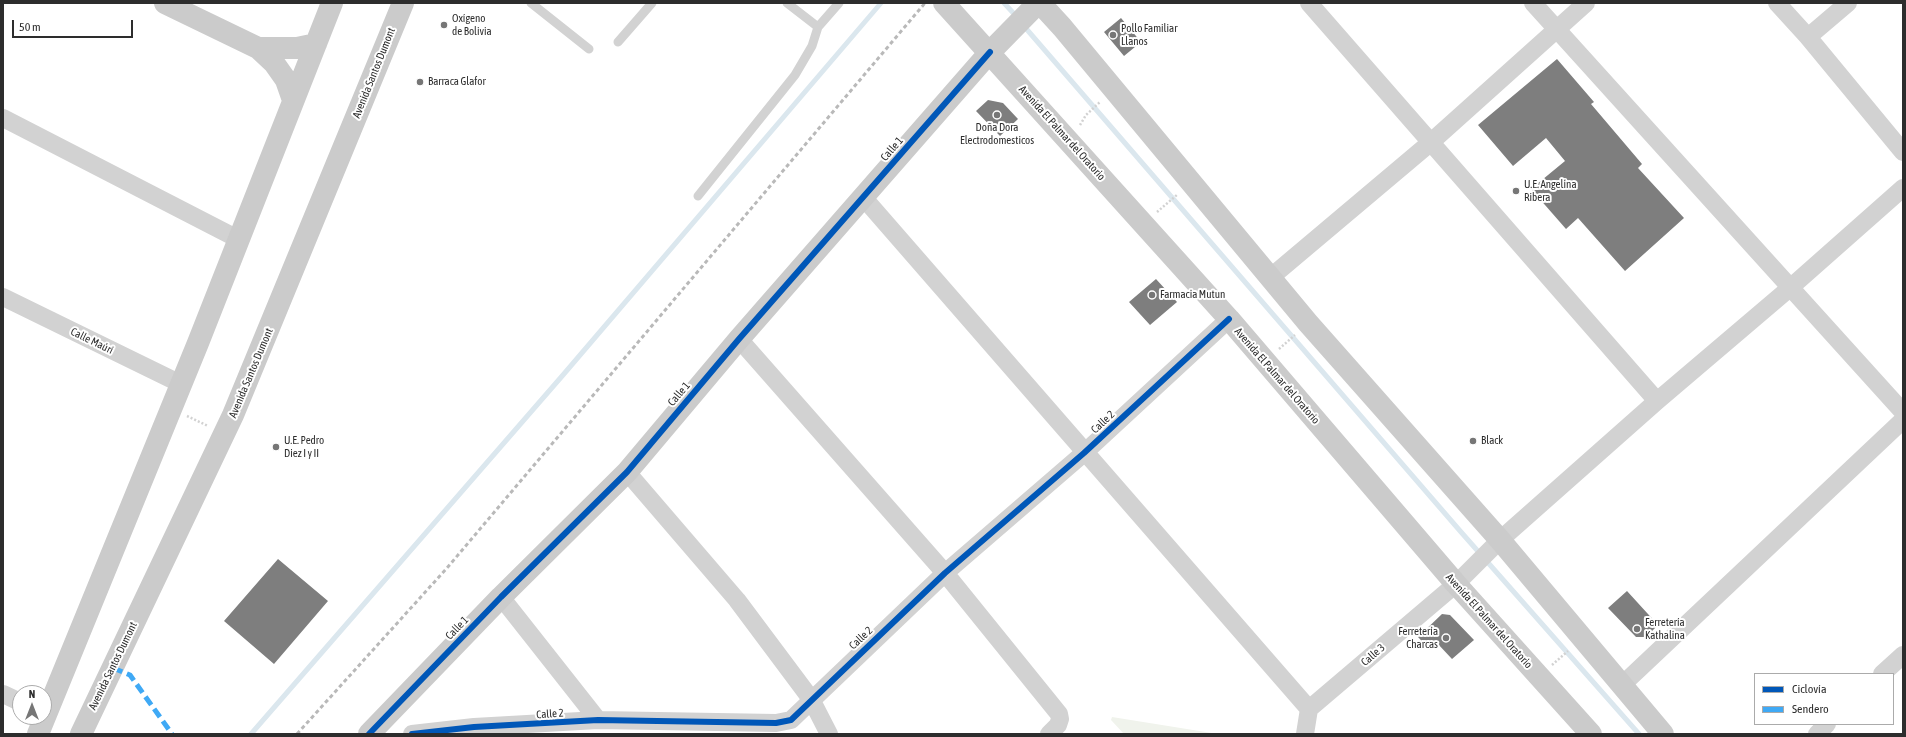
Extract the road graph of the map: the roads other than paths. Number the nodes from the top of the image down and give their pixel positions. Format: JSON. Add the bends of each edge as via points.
{"nodes":[{"id":1,"x":165,"y":3,"type":"edge"},
{"id":2,"x":332,"y":3,"type":"edge"},
{"id":3,"x":402,"y":3,"type":"edge"},
{"id":4,"x":531,"y":3,"type":"edge"},
{"id":5,"x":652,"y":3,"type":"edge"},
{"id":6,"x":787,"y":3,"type":"edge"},
{"id":7,"x":839,"y":3,"type":"edge"},
{"id":8,"x":944,"y":3,"type":"edge"},
{"id":9,"x":1309,"y":3,"type":"edge"},
{"id":10,"x":1533,"y":3,"type":"edge"},
{"id":11,"x":1586,"y":3,"type":"edge"},
{"id":12,"x":1776,"y":3,"type":"edge"},
{"id":13,"x":1848,"y":3,"type":"edge"},
{"id":14,"x":1035,"y":6,"type":"edge"},
{"id":15,"x":818,"y":27,"type":"junction"},
{"id":16,"x":1556,"y":30,"type":"junction"},
{"id":17,"x":1808,"y":37,"type":"junction"},
{"id":18,"x":618,"y":42,"type":"dead end"},
{"id":19,"x":316,"y":44,"type":"junction"},
{"id":20,"x":258,"y":48,"type":"junction"},
{"id":21,"x":589,"y":49,"type":"dead end"},
{"id":22,"x":990,"y":52,"type":"junction"},
{"id":23,"x":293,"y":100,"type":"junction"},
{"id":24,"x":3,"y":118,"type":"edge"},
{"id":25,"x":1430,"y":142,"type":"junction"},
{"id":26,"x":1903,"y":152,"type":"edge"},
{"id":27,"x":1903,"y":188,"type":"edge"},
{"id":28,"x":698,"y":196,"type":"dead end"},
{"id":29,"x":863,"y":197,"type":"junction"},
{"id":30,"x":238,"y":239,"type":"junction"},
{"id":31,"x":1271,"y":277,"type":"junction"},
{"id":32,"x":1790,"y":287,"type":"junction"},
{"id":33,"x":3,"y":297,"type":"edge"},
{"id":34,"x":1229,"y":319,"type":"junction"},
{"id":35,"x":739,"y":339,"type":"junction"},
{"id":36,"x":181,"y":384,"type":"junction"},
{"id":37,"x":1657,"y":401,"type":"junction"},
{"id":38,"x":1903,"y":412,"type":"edge"},
{"id":39,"x":1903,"y":420,"type":"edge"},
{"id":40,"x":1084,"y":453,"type":"junction"},
{"id":41,"x":627,"y":472,"type":"junction"},
{"id":42,"x":1495,"y":545,"type":"junction"},
{"id":43,"x":945,"y":573,"type":"junction"},
{"id":44,"x":1463,"y":576,"type":"junction"},
{"id":45,"x":501,"y":597,"type":"junction"},
{"id":46,"x":1621,"y":686,"type":"junction"},
{"id":47,"x":52,"y":697,"type":"edge"},
{"id":48,"x":811,"y":699,"type":"junction"},
{"id":49,"x":1309,"y":710,"type":"junction"},
{"id":50,"x":598,"y":720,"type":"junction"},
{"id":51,"x":1826,"y":725,"type":"edge"},
{"id":52,"x":652,"y":728,"type":"edge"},
{"id":53,"x":474,"y":731,"type":"edge"},
{"id":54,"x":81,"y":734,"type":"edge"},
{"id":55,"x":369,"y":734,"type":"edge"},
{"id":56,"x":412,"y":734,"type":"edge"},
{"id":57,"x":829,"y":734,"type":"edge"},
{"id":58,"x":1049,"y":734,"type":"edge"},
{"id":59,"x":1305,"y":734,"type":"edge"},
{"id":60,"x":1591,"y":734,"type":"edge"},
{"id":61,"x":1663,"y":734,"type":"edge"},
{"id":62,"x":1817,"y":734,"type":"edge"}],
"edges":[{"from":1,"to":20,"type":"main road"},
{"from":2,"to":19,"type":"main road"},
{"from":3,"to":54,"type":"main road","name":"Avenida Santos Dumont","via":[[254,369]]},
{"from":4,"to":21,"type":"lane"},
{"from":5,"to":18,"type":"lane"},
{"from":6,"to":15,"type":"lane"},
{"from":7,"to":15,"type":"lane"},
{"from":8,"to":22,"type":"main road","name":"Avenida El Palmar del Oratorio"},
{"from":9,"to":25,"type":"street"},
{"from":10,"to":16,"type":"street"},
{"from":11,"to":16,"type":"street"},
{"from":12,"to":17,"type":"street"},
{"from":13,"to":17,"type":"street"},
{"from":14,"to":22,"type":"main road","name":"Calle 1"},
{"from":14,"to":31,"type":"main road","via":[[1062,27]]},
{"from":15,"to":28,"type":"lane","via":[[795,75]]},
{"from":16,"to":25,"type":"street"},
{"from":16,"to":32,"type":"street"},
{"from":17,"to":26,"type":"street"},
{"from":19,"to":20,"type":"main road","via":[[290,48]]},
{"from":19,"to":23,"type":"main road"},
{"from":20,"to":23,"type":"main road","via":[[282,74]]},
{"from":22,"to":29,"type":"main road","name":"Calle 1"},
{"from":22,"to":34,"type":"main road","name":"Avenida El Palmar del Oratorio"},
{"from":23,"to":30,"type":"main road"},
{"from":24,"to":30,"type":"street"},
{"from":25,"to":31,"type":"street"},
{"from":25,"to":37,"type":"street"},
{"from":27,"to":32,"type":"street","name":"Calle 3"},
{"from":29,"to":35,"type":"main road","name":"Calle 1"},
{"from":29,"to":40,"type":"street"},
{"from":30,"to":36,"type":"main road"},
{"from":31,"to":42,"type":"main road"},
{"from":32,"to":37,"type":"street","name":"Calle 3"},
{"from":32,"to":38,"type":"street"},
{"from":33,"to":36,"type":"street","name":"Calle Maúri"},
{"from":34,"to":40,"type":"street","name":"Calle 2"},
{"from":34,"to":44,"type":"main road","name":"Avenida El Palmar del Oratorio"},
{"from":35,"to":41,"type":"main road","name":"Calle 1"},
{"from":35,"to":43,"type":"street"},
{"from":36,"to":47,"type":"main road"},
{"from":37,"to":42,"type":"street","name":"Calle 3"},
{"from":39,"to":46,"type":"street"},
{"from":40,"to":43,"type":"street","name":"Calle 2"},
{"from":40,"to":49,"type":"street"},
{"from":41,"to":45,"type":"main road","name":"Calle 1"},
{"from":41,"to":48,"type":"street","via":[[737,600]]},
{"from":42,"to":44,"type":"street","name":"Calle 3"},
{"from":42,"to":46,"type":"main road"},
{"from":43,"to":48,"type":"street","name":"Calle 2"},
{"from":43,"to":58,"type":"street","via":[[1059,714],[1058,725]]},
{"from":44,"to":49,"type":"street","name":"Calle 3"},
{"from":44,"to":60,"type":"main road","name":"Avenida El Palmar del Oratorio"},
{"from":45,"to":50,"type":"street"},
{"from":45,"to":55,"type":"main road","name":"Calle 1"},
{"from":46,"to":61,"type":"main road"},
{"from":48,"to":52,"type":"street","name":"Calle 2","via":[[791,720],[784,722]]},
{"from":48,"to":57,"type":"street"},
{"from":49,"to":59,"type":"street"},
{"from":50,"to":52,"type":"street","name":"Calle 2"},
{"from":50,"to":53,"type":"street","name":"Calle 2"},
{"from":51,"to":62,"type":"street"},
{"from":53,"to":56,"type":"street","name":"Calle 2"}]}
